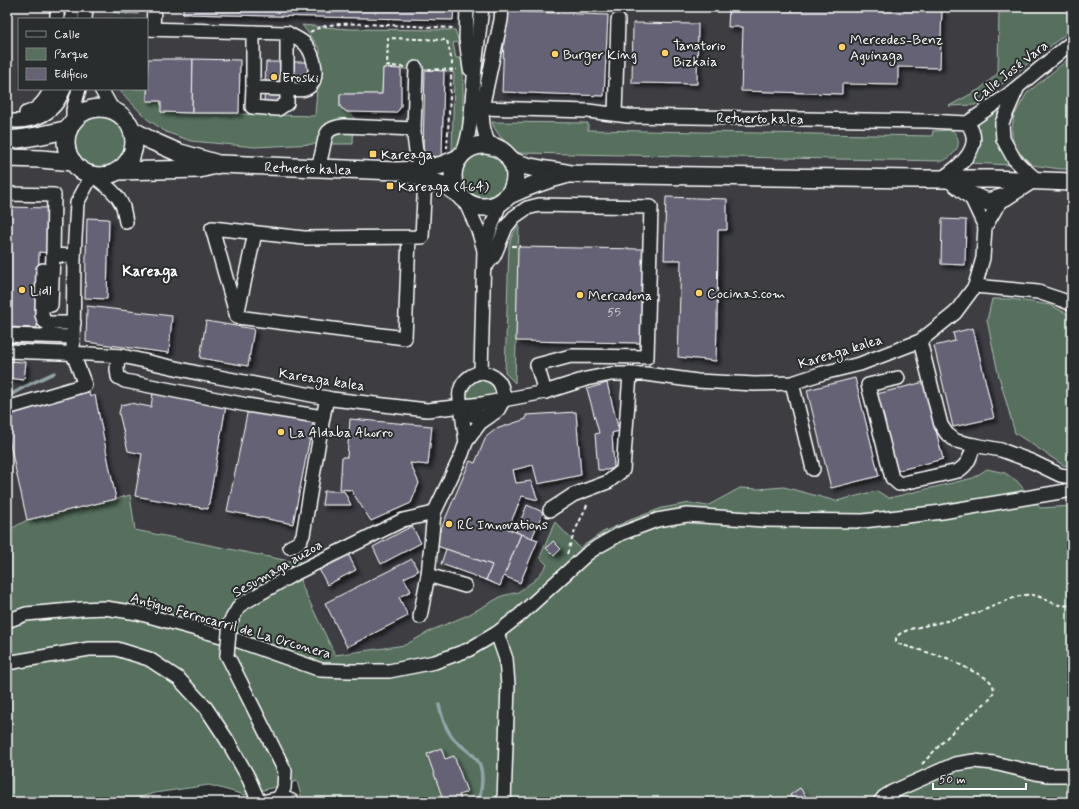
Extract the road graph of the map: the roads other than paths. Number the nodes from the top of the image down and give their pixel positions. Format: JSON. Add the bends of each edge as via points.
{"nodes":[{"id":1,"x":57,"y":7,"type":"edge"},
{"id":2,"x":72,"y":7,"type":"edge"},
{"id":3,"x":86,"y":7,"type":"edge"},
{"id":4,"x":154,"y":7,"type":"edge"},
{"id":5,"x":467,"y":7,"type":"edge"},
{"id":6,"x":483,"y":7,"type":"edge"},
{"id":7,"x":502,"y":7,"type":"edge"},
{"id":8,"x":57,"y":18,"type":"edge"},
{"id":9,"x":72,"y":18,"type":"edge"},
{"id":10,"x":85,"y":18,"type":"edge"},
{"id":11,"x":618,"y":20,"type":"dead end"},
{"id":12,"x":150,"y":29,"type":"edge"},
{"id":13,"x":253,"y":32,"type":"junction"},
{"id":14,"x":293,"y":36,"type":"junction"},
{"id":15,"x":1072,"y":42,"type":"edge"},
{"id":16,"x":416,"y":68,"type":"dead end"},
{"id":17,"x":1019,"y":86,"type":"junction"},
{"id":18,"x":253,"y":88,"type":"junction"},
{"id":19,"x":287,"y":89,"type":"junction"},
{"id":20,"x":64,"y":90,"type":"edge"},
{"id":21,"x":79,"y":90,"type":"edge"},
{"id":22,"x":102,"y":90,"type":"edge"},
{"id":23,"x":53,"y":91,"type":"edge"},
{"id":24,"x":473,"y":91,"type":"junction"},
{"id":25,"x":482,"y":108,"type":"junction"},
{"id":26,"x":112,"y":110,"type":"junction"},
{"id":27,"x":615,"y":114,"type":"junction"},
{"id":28,"x":7,"y":119,"type":"edge"},
{"id":29,"x":967,"y":123,"type":"junction"},
{"id":30,"x":71,"y":125,"type":"junction"},
{"id":31,"x":414,"y":129,"type":"junction"},
{"id":32,"x":132,"y":130,"type":"junction"},
{"id":33,"x":7,"y":140,"type":"edge"},
{"id":34,"x":490,"y":147,"type":"junction"},
{"id":35,"x":461,"y":155,"type":"junction"},
{"id":36,"x":7,"y":158,"type":"edge"},
{"id":37,"x":510,"y":160,"type":"junction"},
{"id":38,"x":73,"y":162,"type":"junction"},
{"id":39,"x":220,"y":164,"type":"junction"},
{"id":40,"x":317,"y":168,"type":"junction"},
{"id":41,"x":118,"y":171,"type":"junction"},
{"id":42,"x":423,"y":174,"type":"junction"},
{"id":43,"x":571,"y":174,"type":"junction"},
{"id":44,"x":92,"y":175,"type":"junction"},
{"id":45,"x":946,"y":179,"type":"junction"},
{"id":46,"x":1034,"y":181,"type":"junction"},
{"id":47,"x":1072,"y":182,"type":"edge"},
{"id":48,"x":7,"y":194,"type":"edge"},
{"id":49,"x":970,"y":195,"type":"junction"},
{"id":50,"x":461,"y":197,"type":"junction"},
{"id":51,"x":1005,"y":197,"type":"junction"},
{"id":52,"x":504,"y":199,"type":"junction"},
{"id":53,"x":126,"y":222,"type":"dead end"},
{"id":54,"x":985,"y":227,"type":"junction"},
{"id":55,"x":255,"y":233,"type":"junction"},
{"id":56,"x":409,"y":238,"type":"junction"},
{"id":57,"x":484,"y":250,"type":"junction"},
{"id":58,"x":53,"y":255,"type":"junction"},
{"id":59,"x":74,"y":256,"type":"junction"},
{"id":60,"x":484,"y":268,"type":"junction"},
{"id":61,"x":43,"y":270,"type":"dead end"},
{"id":62,"x":975,"y":286,"type":"junction"},
{"id":63,"x":1072,"y":304,"type":"edge"},
{"id":64,"x":51,"y":307,"type":"dead end"},
{"id":65,"x":237,"y":317,"type":"junction"},
{"id":66,"x":74,"y":323,"type":"junction"},
{"id":67,"x":7,"y":335,"type":"edge"},
{"id":68,"x":73,"y":337,"type":"junction"},
{"id":69,"x":920,"y":341,"type":"junction"},
{"id":70,"x":7,"y":351,"type":"edge"},
{"id":71,"x":73,"y":354,"type":"junction"},
{"id":72,"x":118,"y":356,"type":"junction"},
{"id":73,"x":480,"y":372,"type":"junction"},
{"id":74,"x":630,"y":374,"type":"junction"},
{"id":75,"x":898,"y":378,"type":"dead end"},
{"id":76,"x":792,"y":383,"type":"junction"},
{"id":77,"x":545,"y":392,"type":"junction"},
{"id":78,"x":326,"y":398,"type":"junction"},
{"id":79,"x":503,"y":400,"type":"junction"},
{"id":80,"x":461,"y":406,"type":"junction"},
{"id":81,"x":7,"y":408,"type":"edge"},
{"id":82,"x":490,"y":416,"type":"junction"},
{"id":83,"x":323,"y":418,"type":"junction"},
{"id":84,"x":466,"y":442,"type":"junction"},
{"id":85,"x":974,"y":445,"type":"junction"},
{"id":86,"x":812,"y":469,"type":"dead end"},
{"id":87,"x":1072,"y":477,"type":"edge"},
{"id":88,"x":1072,"y":490,"type":"edge"},
{"id":89,"x":550,"y":510,"type":"dead end"},
{"id":90,"x":434,"y":513,"type":"junction"},
{"id":91,"x":290,"y":547,"type":"dead end"},
{"id":92,"x":428,"y":575,"type":"junction"},
{"id":93,"x":465,"y":586,"type":"dead end"},
{"id":94,"x":420,"y":617,"type":"dead end"},
{"id":95,"x":7,"y":620,"type":"edge"},
{"id":96,"x":497,"y":633,"type":"junction"},
{"id":97,"x":7,"y":663,"type":"edge"},
{"id":98,"x":1072,"y":775,"type":"edge"},
{"id":99,"x":279,"y":798,"type":"junction"},
{"id":100,"x":261,"y":802,"type":"edge"},
{"id":101,"x":293,"y":802,"type":"edge"},
{"id":102,"x":504,"y":802,"type":"edge"},
{"id":103,"x":880,"y":802,"type":"edge"}],
"edges":[{"from":1,"to":8,"type":"street"},
{"from":2,"to":9,"type":"street"},
{"from":3,"to":10,"type":"street"},
{"from":4,"to":12,"type":"street"},
{"from":5,"to":24,"type":"street","via":[[466,40]]},
{"from":6,"to":24,"type":"street"},
{"from":6,"to":25,"type":"street"},
{"from":7,"to":25,"type":"street"},
{"from":11,"to":27,"type":"street"},
{"from":12,"to":13,"type":"street"},
{"from":13,"to":14,"type":"street"},
{"from":13,"to":18,"type":"street"},
{"from":14,"to":19,"type":"street"},
{"from":14,"to":19,"type":"street","via":[[306,45],[313,57],[314,80],[305,89]]},
{"from":15,"to":17,"type":"street","name":"Calle José Vara"},
{"from":16,"to":31,"type":"street"},
{"from":17,"to":29,"type":"street","name":"Calle José Vara"},
{"from":17,"to":46,"type":"street","via":[[1002,123],[1003,139],[1014,159]]},
{"from":18,"to":19,"type":"street"},
{"from":18,"to":19,"type":"street","via":[[252,107],[278,109],[287,103]]},
{"from":20,"to":28,"type":"street","via":[[52,109],[41,115],[15,122]]},
{"from":21,"to":30,"type":"street"},
{"from":22,"to":26,"type":"street"},
{"from":23,"to":28,"type":"street","via":[[40,106]]},
{"from":24,"to":35,"type":"street","via":[[466,145]]},
{"from":25,"to":27,"type":"street","name":"Retuerto kalea"},
{"from":25,"to":34,"type":"street","via":[[485,135]]},
{"from":26,"to":30,"type":"main road","via":[[90,109],[80,114]]},
{"from":26,"to":32,"type":"main road","via":[[128,121]]},
{"from":27,"to":29,"type":"street","name":"Retuerto kalea"},
{"from":29,"to":45,"type":"street","via":[[974,137],[972,149]]},
{"from":30,"to":33,"type":"main road","via":[[39,136]]},
{"from":30,"to":38,"type":"main road","via":[[66,140]]},
{"from":31,"to":40,"type":"street","via":[[336,127],[326,135]]},
{"from":31,"to":42,"type":"street","via":[[416,155]]},
{"from":32,"to":39,"type":"main road","via":[[177,152]]},
{"from":32,"to":41,"type":"main road","via":[[132,153],[127,163]]},
{"from":34,"to":35,"type":"main road","via":[[473,148]]},
{"from":34,"to":37,"type":"main road","via":[[502,151]]},
{"from":35,"to":42,"type":"main road","name":"Retuerto kalea"},
{"from":35,"to":50,"type":"main road","via":[[454,167],[453,175]]},
{"from":36,"to":38,"type":"main road","via":[[41,158]]},
{"from":37,"to":43,"type":"main road","via":[[530,167]]},
{"from":37,"to":52,"type":"main road","via":[[514,178],[512,189]]},
{"from":38,"to":44,"type":"main road","via":[[81,170]]},
{"from":39,"to":40,"type":"main road","name":"Retuerto kalea"},
{"from":39,"to":41,"type":"main road","via":[[199,169]]},
{"from":40,"to":42,"type":"main road","name":"Retuerto kalea"},
{"from":41,"to":44,"type":"main road","via":[[101,176]]},
{"from":42,"to":50,"type":"main road","name":"Retuerto kalea","via":[[447,186]]},
{"from":42,"to":56,"type":"street","via":[[422,237]]},
{"from":43,"to":45,"type":"main road"},
{"from":43,"to":52,"type":"main road","via":[[529,186]]},
{"from":44,"to":53,"type":"street","via":[[117,196],[123,207]]},
{"from":44,"to":59,"type":"street","via":[[77,203]]},
{"from":45,"to":46,"type":"main road"},
{"from":45,"to":49,"type":"main road"},
{"from":46,"to":47,"type":"main road"},
{"from":46,"to":51,"type":"main road"},
{"from":48,"to":58,"type":"street","via":[[54,195]]},
{"from":49,"to":51,"type":"main road","via":[[988,202]]},
{"from":49,"to":54,"type":"street","name":"Kareaga kalea"},
{"from":50,"to":52,"type":"main road","via":[[473,206],[481,207],[491,206]]},
{"from":50,"to":57,"type":"street","via":[[478,230]]},
{"from":51,"to":54,"type":"street","name":"Kareaga kalea"},
{"from":52,"to":57,"type":"street"},
{"from":54,"to":62,"type":"street","name":"Kareaga kalea","via":[[983,258]]},
{"from":55,"to":56,"type":"street","via":[[304,238]]},
{"from":55,"to":65,"type":"street"},
{"from":55,"to":65,"type":"street","via":[[212,228]]},
{"from":56,"to":65,"type":"street","via":[[405,338]]},
{"from":57,"to":60,"type":"street"},
{"from":58,"to":59,"type":"street"},
{"from":58,"to":64,"type":"street"},
{"from":59,"to":66,"type":"street"},
{"from":60,"to":73,"type":"street"},
{"from":60,"to":77,"type":"street","via":[[494,256],[506,227],[514,217],[527,208],[539,205],[651,207],[647,357],[571,356],[537,365]]},
{"from":61,"to":66,"type":"street","via":[[43,318],[47,323]]},
{"from":62,"to":63,"type":"street","via":[[1038,292]]},
{"from":62,"to":69,"type":"street","name":"Kareaga kalea","via":[[955,313]]},
{"from":66,"to":68,"type":"street"},
{"from":67,"to":68,"type":"street"},
{"from":68,"to":71,"type":"street"},
{"from":69,"to":76,"type":"street","name":"Kareaga kalea","via":[[860,364]]},
{"from":69,"to":85,"type":"street","via":[[941,425],[956,441]]},
{"from":70,"to":71,"type":"street","name":"Kareaga kalea"},
{"from":71,"to":72,"type":"street","name":"Kareaga kalea"},
{"from":71,"to":81,"type":"street","via":[[86,385]]},
{"from":72,"to":78,"type":"street","name":"Kareaga kalea"},
{"from":72,"to":83,"type":"street","via":[[118,377],[125,381]]},
{"from":73,"to":79,"type":"street","via":[[497,379],[501,385]]},
{"from":73,"to":80,"type":"street","via":[[463,383],[460,391]]},
{"from":74,"to":76,"type":"street","name":"Kareaga kalea","via":[[705,382]]},
{"from":74,"to":77,"type":"street","name":"Kareaga kalea","via":[[611,374],[586,379]]},
{"from":74,"to":89,"type":"street","via":[[623,470],[608,482],[573,494]]},
{"from":75,"to":85,"type":"street","via":[[868,385],[892,478],[899,484],[958,471],[970,459]]},
{"from":76,"to":86,"type":"street"},
{"from":77,"to":79,"type":"street","name":"Kareaga kalea"},
{"from":78,"to":80,"type":"street","name":"Kareaga kalea","via":[[427,410]]},
{"from":78,"to":83,"type":"street"},
{"from":79,"to":80,"type":"street","name":"Kareaga kalea"},
{"from":79,"to":82,"type":"street","via":[[500,408]]},
{"from":80,"to":82,"type":"street","via":[[473,416]]},
{"from":80,"to":84,"type":"street"},
{"from":82,"to":84,"type":"street","via":[[480,423]]},
{"from":83,"to":91,"type":"street","via":[[303,535],[297,544]]},
{"from":84,"to":90,"type":"street"},
{"from":85,"to":87,"type":"street","via":[[1001,450],[1060,475]]},
{"from":88,"to":96,"type":"street","name":"Antiguo Ferrocarril de La Orconera","via":[[942,512],[863,521],[764,520],[687,515],[657,520],[620,534],[587,554]]},
{"from":90,"to":92,"type":"street"},
{"from":90,"to":99,"type":"street","name":"Sesumaga auzoa","bridge":true,"via":[[403,520],[292,575],[240,605],[230,622],[227,655],[285,771],[284,788]]},
{"from":92,"to":93,"type":"street"},
{"from":92,"to":94,"type":"street"},
{"from":95,"to":96,"type":"street","name":"Antiguo Ferrocarril de La Orconera","via":[[26,614],[82,609],[105,608],[138,613],[236,640],[321,670],[350,672],[389,671],[435,662],[468,650]]},
{"from":96,"to":102,"type":"street","via":[[506,659],[508,685]]},
{"from":97,"to":100,"type":"street","via":[[89,649],[117,648],[149,659],[179,679],[206,708]]},
{"from":98,"to":103,"type":"street","via":[[1048,775],[994,762],[974,761],[955,764],[892,792]]},
{"from":99,"to":100,"type":"street"},
{"from":99,"to":101,"type":"street","via":[[290,799]]}]}
